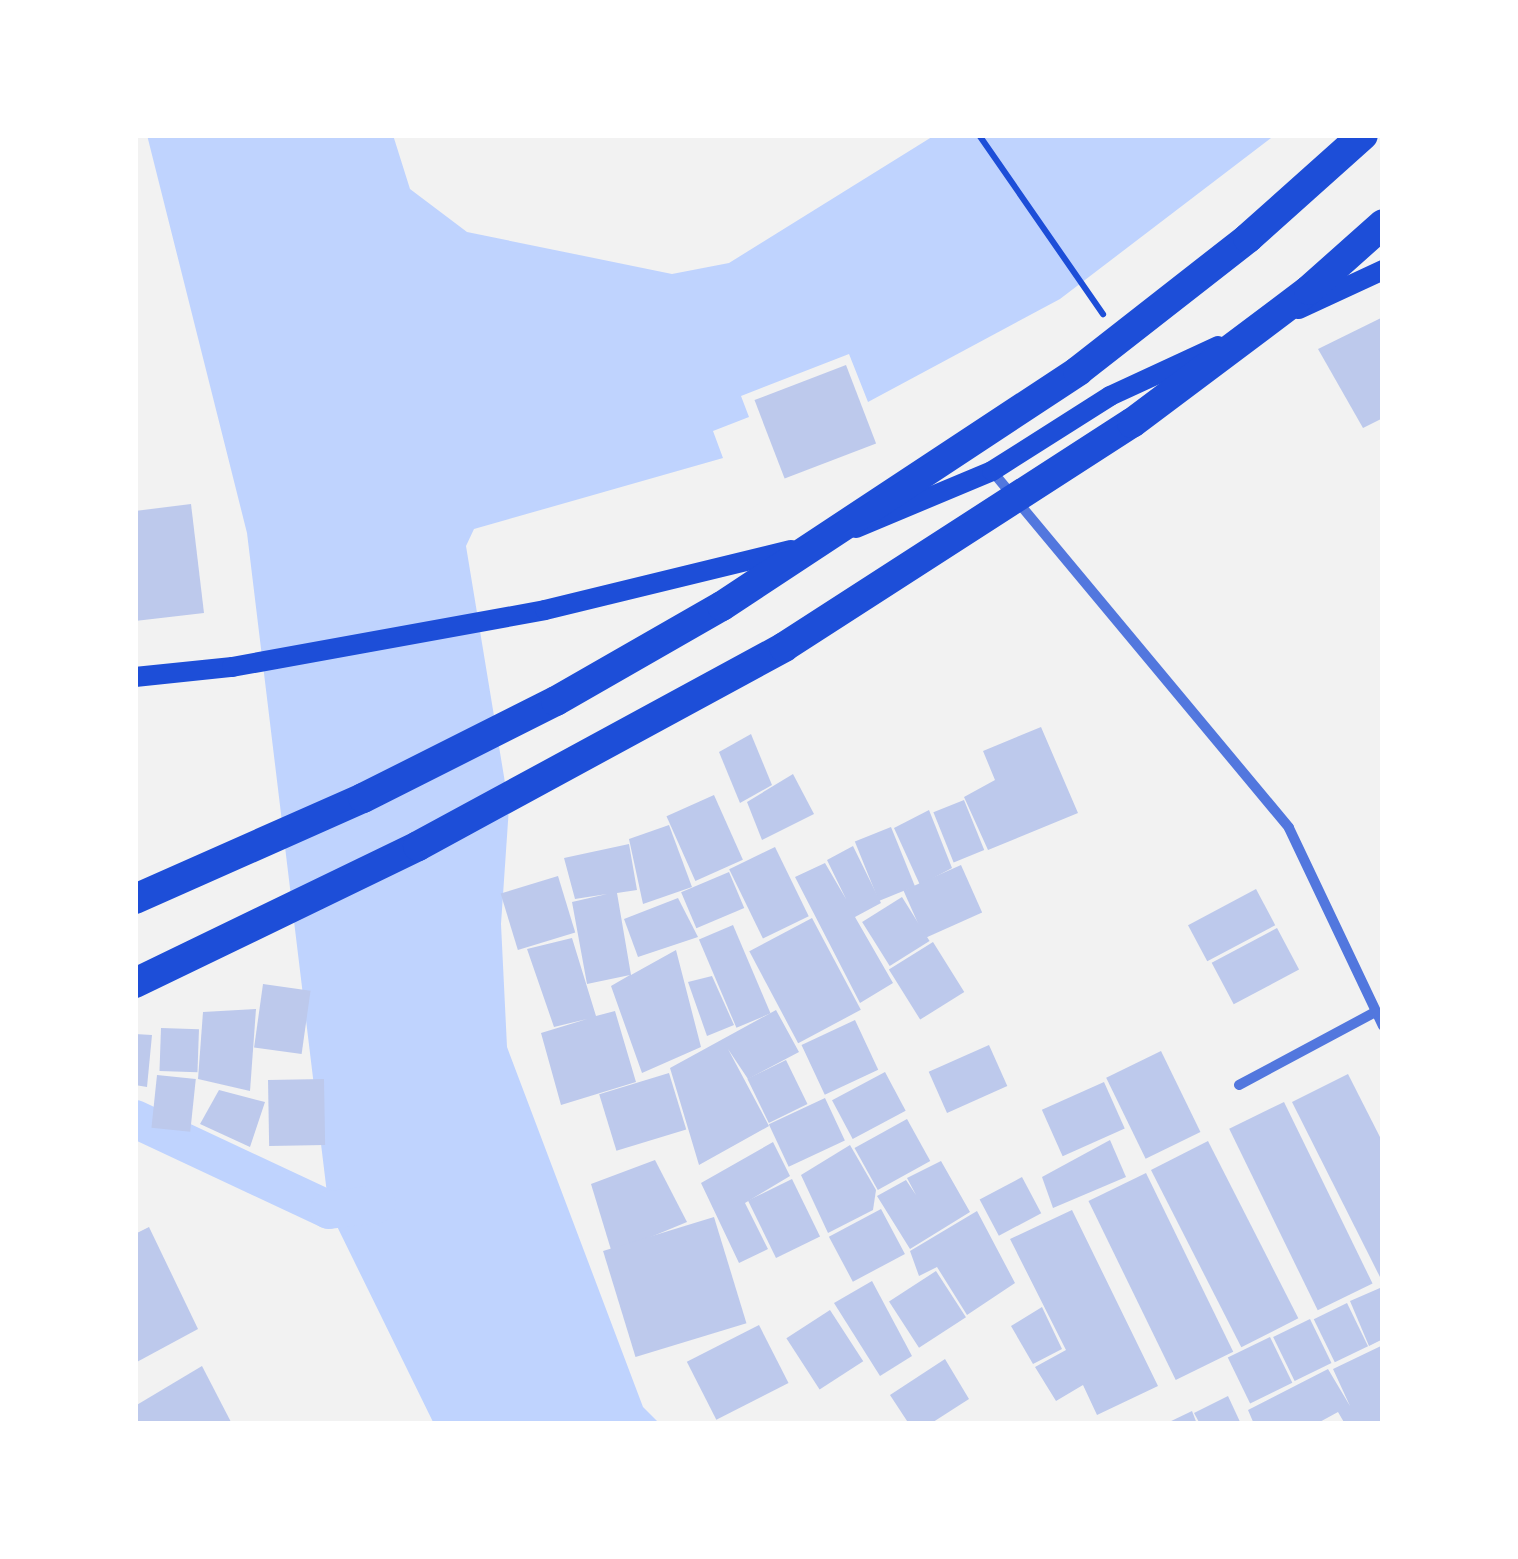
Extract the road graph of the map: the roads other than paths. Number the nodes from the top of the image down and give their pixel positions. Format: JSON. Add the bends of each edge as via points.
{"nodes":[{"id":1,"x":1363,"y":135,"type":"edge"},
{"id":2,"x":1383,"y":224,"type":"edge"},
{"id":3,"x":1383,"y":270,"type":"edge"},
{"id":4,"x":992,"y":470,"type":"junction"},
{"id":5,"x":135,"y":677,"type":"edge"},
{"id":6,"x":135,"y":900,"type":"edge"},
{"id":7,"x":135,"y":982,"type":"edge"},
{"id":8,"x":1375,"y":1012,"type":"junction"},
{"id":9,"x":1383,"y":1026,"type":"edge"},
{"id":10,"x":1239,"y":1085,"type":"dead end"}],
"edges":[{"from":1,"to":6,"type":"highway","via":[[1248,238],[1078,371],[722,606],[468,745]]},
{"from":2,"to":7,"type":"highway","via":[[1132,424],[800,638],[436,837]]},
{"from":3,"to":4,"type":"main road","via":[[1110,396]]},
{"from":4,"to":5,"type":"main road","via":[[872,523],[763,559],[545,610],[232,667]]},
{"from":4,"to":8,"type":"street","via":[[1288,828]]},
{"from":8,"to":9,"type":"street"},
{"from":8,"to":10,"type":"street"}]}
